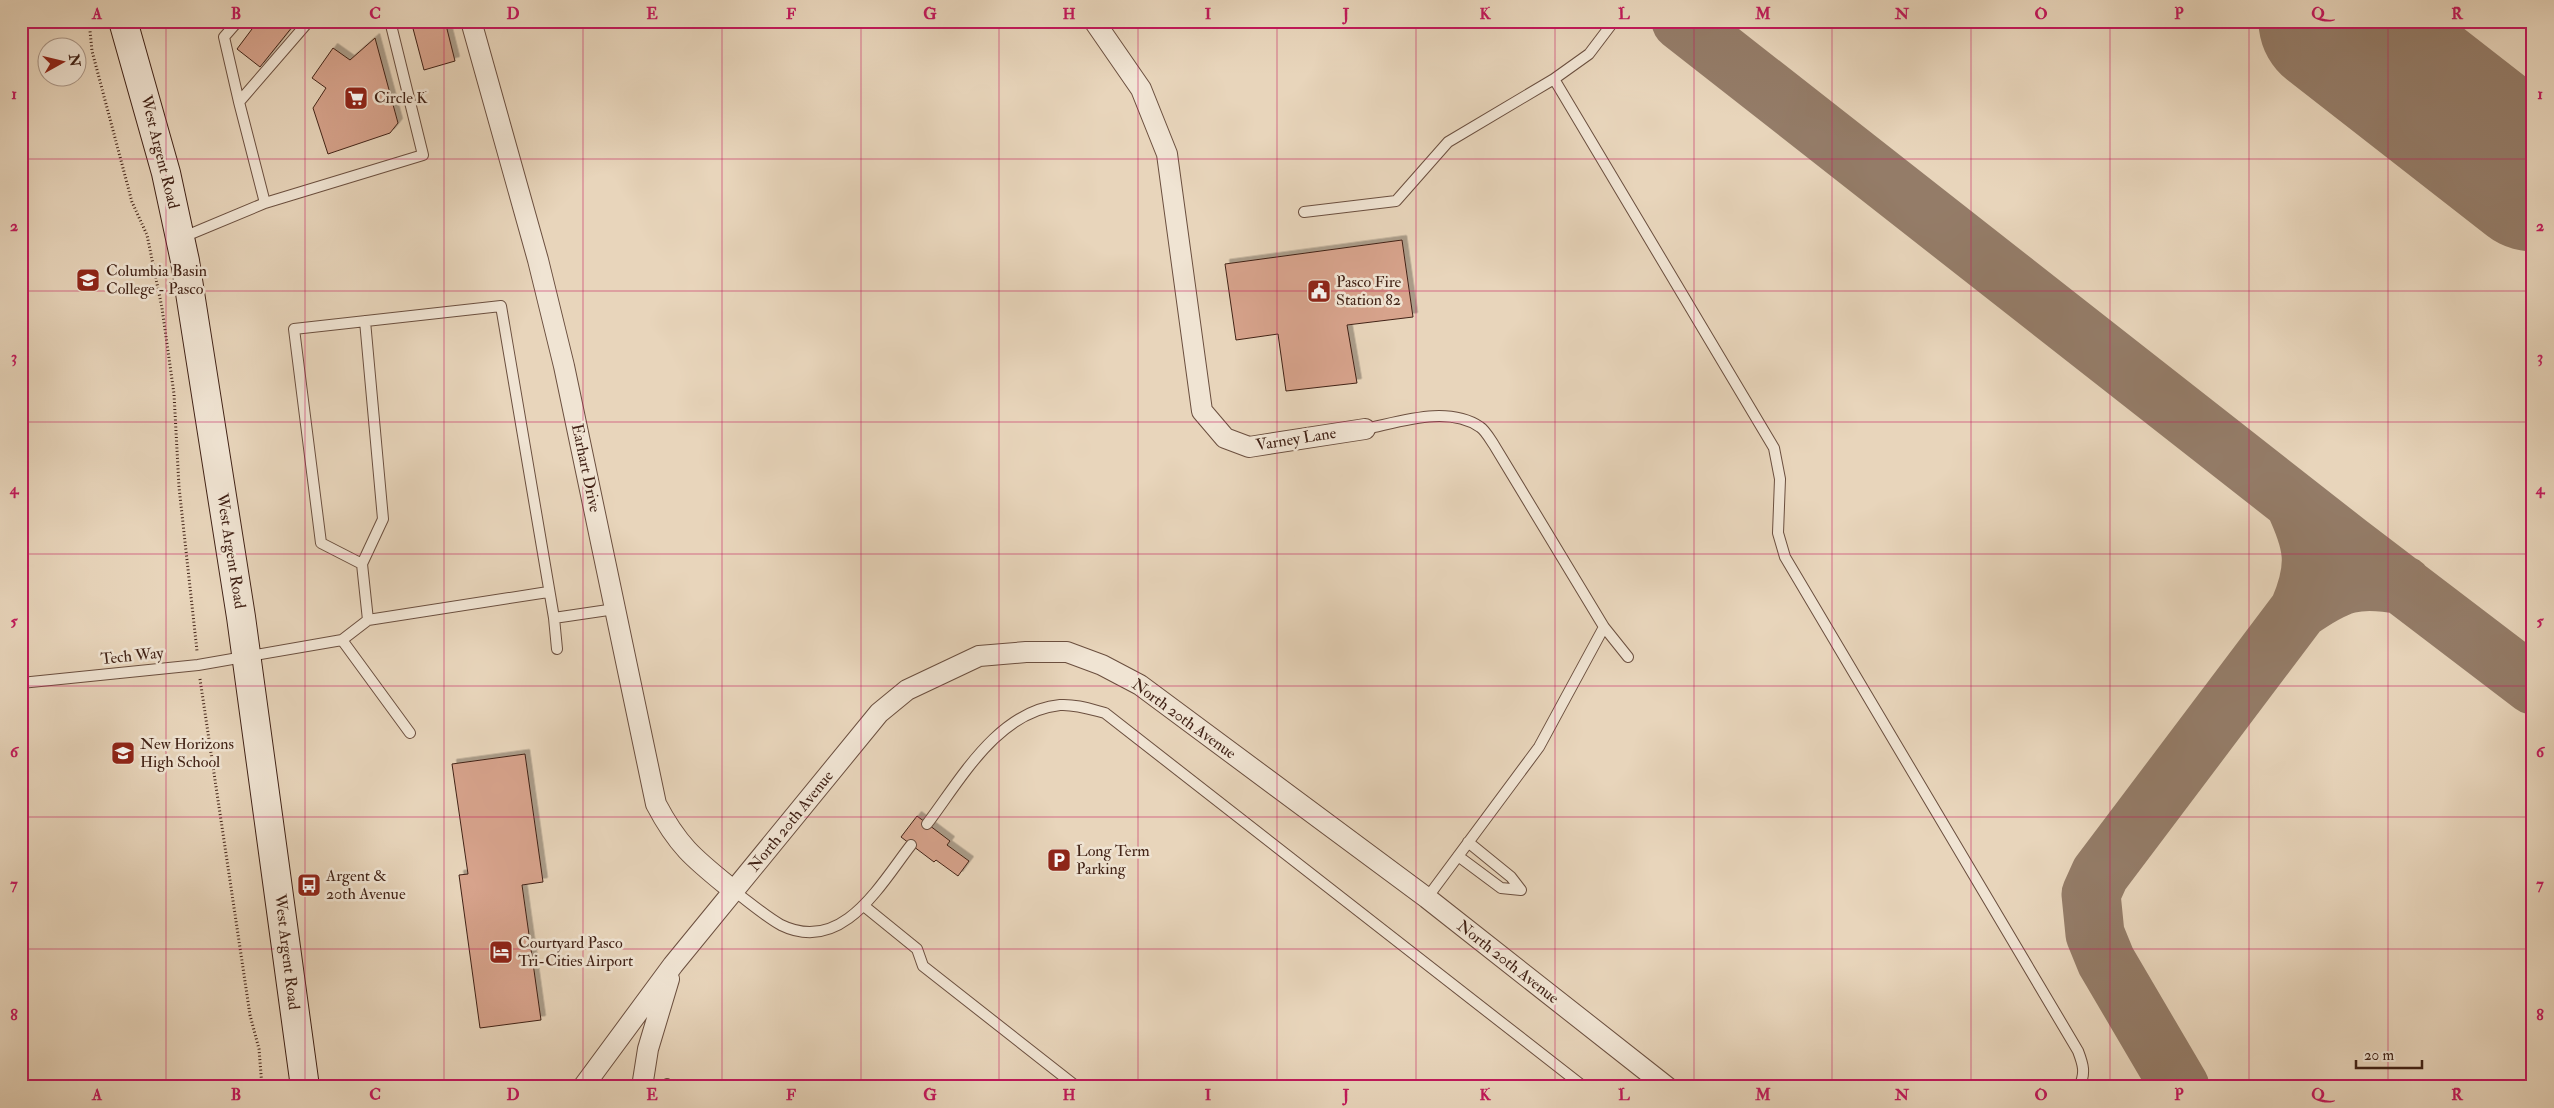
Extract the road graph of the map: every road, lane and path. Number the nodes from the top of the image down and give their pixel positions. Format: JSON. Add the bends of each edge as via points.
{"nodes":[{"id":1,"x":89,"y":21,"type":"edge"},
{"id":2,"x":123,"y":21,"type":"edge"},
{"id":3,"x":238,"y":21,"type":"edge"},
{"id":4,"x":309,"y":21,"type":"edge"},
{"id":5,"x":390,"y":21,"type":"edge"},
{"id":6,"x":470,"y":21,"type":"edge"},
{"id":7,"x":1094,"y":21,"type":"edge"},
{"id":8,"x":1614,"y":21,"type":"edge"},
{"id":9,"x":1554,"y":79,"type":"junction"},
{"id":10,"x":239,"y":102,"type":"junction"},
{"id":11,"x":265,"y":203,"type":"junction"},
{"id":12,"x":1304,"y":212,"type":"dead end"},
{"id":13,"x":180,"y":238,"type":"junction"},
{"id":14,"x":366,"y":321,"type":"junction"},
{"id":15,"x":1365,"y":429,"type":"joint"},
{"id":16,"x":362,"y":564,"type":"junction"},
{"id":17,"x":548,"y":592,"type":"junction"},
{"id":18,"x":615,"y":609,"type":"junction"},
{"id":19,"x":554,"y":618,"type":"junction"},
{"id":20,"x":368,"y":620,"type":"junction"},
{"id":21,"x":1604,"y":627,"type":"junction"},
{"id":22,"x":342,"y":640,"type":"junction"},
{"id":23,"x":557,"y":649,"type":"dead end"},
{"id":24,"x":246,"y":657,"type":"junction"},
{"id":25,"x":1628,"y":657,"type":"dead end"},
{"id":26,"x":198,"y":665,"type":"junction"},
{"id":27,"x":21,"y":683,"type":"edge"},
{"id":28,"x":410,"y":733,"type":"dead end"},
{"id":29,"x":927,"y":824,"type":"dead end"},
{"id":30,"x":1468,"y":842,"type":"junction"},
{"id":31,"x":911,"y":845,"type":"dead end"},
{"id":32,"x":1458,"y":856,"type":"junction"},
{"id":33,"x":734,"y":891,"type":"junction"},
{"id":34,"x":1427,"y":898,"type":"junction"},
{"id":35,"x":864,"y":906,"type":"junction"},
{"id":36,"x":673,"y":965,"type":"junction"},
{"id":37,"x":304,"y":1082,"type":"edge"},
{"id":38,"x":262,"y":1087,"type":"edge"},
{"id":39,"x":583,"y":1087,"type":"edge"},
{"id":40,"x":642,"y":1087,"type":"edge"},
{"id":41,"x":1077,"y":1087,"type":"edge"},
{"id":42,"x":1584,"y":1087,"type":"edge"},
{"id":43,"x":1667,"y":1087,"type":"edge"},
{"id":44,"x":2079,"y":1087,"type":"edge"}],
"edges":[{"from":1,"to":26,"type":"path","via":[[92,51],[132,202],[148,235],[162,308],[174,394],[179,487]]},
{"from":2,"to":13,"type":"main road","name":"West Argent Road","via":[[166,173]]},
{"from":3,"to":10,"type":"lane","via":[[224,37]]},
{"from":4,"to":10,"type":"lane"},
{"from":5,"to":11,"type":"lane","via":[[423,155]]},
{"from":6,"to":18,"type":"street","name":"Earhart Drive","via":[[550,308]]},
{"from":7,"to":15,"type":"street","name":"Varney Lane","via":[[1141,89],[1167,154],[1202,411],[1225,438],[1249,447]]},
{"from":8,"to":9,"type":"lane","via":[[1590,54]]},
{"from":9,"to":12,"type":"lane","via":[[1448,142],[1396,201]]},
{"from":9,"to":44,"type":"lane","via":[[1774,448],[1780,479],[1778,533],[1785,557],[2078,1051],[2084,1065],[2084,1078]]},
{"from":10,"to":11,"type":"lane"},
{"from":11,"to":13,"type":"lane"},
{"from":13,"to":24,"type":"main road","name":"West Argent Road"},
{"from":14,"to":16,"type":"lane","via":[[383,519]]},
{"from":14,"to":16,"type":"lane","via":[[294,329],[321,543]]},
{"from":14,"to":17,"type":"lane","via":[[501,306]]},
{"from":15,"to":21,"type":"lane","name":"Varney Lane","via":[[1425,417],[1458,417],[1481,427]]},
{"from":16,"to":20,"type":"lane"},
{"from":17,"to":19,"type":"lane"},
{"from":17,"to":20,"type":"lane"},
{"from":18,"to":19,"type":"lane"},
{"from":18,"to":33,"type":"street","name":"Earhart Drive","via":[[656,804],[671,833],[690,856]]},
{"from":19,"to":23,"type":"lane"},
{"from":20,"to":22,"type":"lane"},
{"from":21,"to":25,"type":"lane","name":"Varney Lane"},
{"from":21,"to":30,"type":"lane","via":[[1539,747]]},
{"from":22,"to":24,"type":"lane","name":"Tech Way"},
{"from":22,"to":28,"type":"lane"},
{"from":24,"to":26,"type":"lane","name":"Tech Way"},
{"from":24,"to":37,"type":"main road","name":"West Argent Road"},
{"from":26,"to":27,"type":"lane","name":"Tech Way"},
{"from":26,"to":38,"type":"path","via":[[250,1015],[259,1049]]},
{"from":29,"to":42,"type":"lane","via":[[993,738],[1011,722],[1060,705],[1105,713]]},
{"from":30,"to":32,"type":"lane"},
{"from":30,"to":32,"type":"lane","via":[[1511,877],[1521,890],[1501,888]]},
{"from":31,"to":35,"type":"lane"},
{"from":32,"to":34,"type":"lane"},
{"from":33,"to":34,"type":"street","name":"North 20th Avenue","via":[[879,713],[907,690],[979,656],[1067,652],[1102,665],[1140,685]]},
{"from":33,"to":35,"type":"lane","via":[[781,924],[801,932],[835,927],[851,919]]},
{"from":33,"to":36,"type":"street","name":"North 20th Avenue"},
{"from":34,"to":43,"type":"street","name":"North 20th Avenue"},
{"from":35,"to":41,"type":"lane","via":[[917,950],[923,966]]},
{"from":36,"to":39,"type":"street","name":"North 20th Avenue"},
{"from":36,"to":40,"type":"street","via":[[648,1049]]}]}
